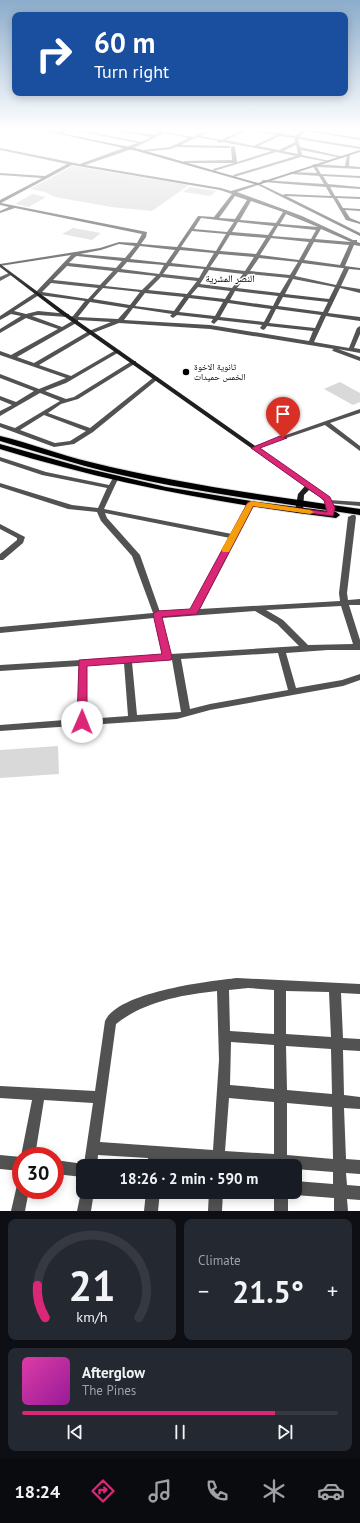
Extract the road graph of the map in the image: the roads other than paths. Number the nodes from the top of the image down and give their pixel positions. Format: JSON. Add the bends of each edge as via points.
{"nodes":[{"id":1,"x":329,"y":186,"type":"edge"},
{"id":2,"x":28,"y":187,"type":"edge"},
{"id":3,"x":207,"y":187,"type":"edge"},
{"id":4,"x":251,"y":187,"type":"edge"},
{"id":5,"x":263,"y":187,"type":"edge"},
{"id":6,"x":337,"y":187,"type":"edge"},
{"id":7,"x":360,"y":188,"type":"edge"},
{"id":8,"x":234,"y":193,"type":"junction"},
{"id":9,"x":281,"y":195,"type":"junction"},
{"id":10,"x":335,"y":197,"type":"junction"},
{"id":11,"x":360,"y":198,"type":"edge"},
{"id":12,"x":250,"y":199,"type":"junction"},
{"id":13,"x":0,"y":203,"type":"edge"},
{"id":14,"x":14,"y":207,"type":"junction"},
{"id":15,"x":342,"y":209,"type":"junction"},
{"id":16,"x":360,"y":210,"type":"edge"},
{"id":17,"x":0,"y":212,"type":"edge"},
{"id":18,"x":285,"y":212,"type":"junction"},
{"id":19,"x":360,"y":214,"type":"edge"},
{"id":20,"x":216,"y":218,"type":"junction"},
{"id":21,"x":237,"y":220,"type":"junction"},
{"id":22,"x":358,"y":223,"type":"edge"},
{"id":23,"x":278,"y":224,"type":"junction"},
{"id":24,"x":338,"y":225,"type":"junction"},
{"id":25,"x":320,"y":228,"type":"junction"},
{"id":26,"x":192,"y":230,"type":"junction"},
{"id":27,"x":228,"y":233,"type":"junction"},
{"id":28,"x":359,"y":235,"type":"edge"},
{"id":29,"x":270,"y":237,"type":"junction"},
{"id":30,"x":312,"y":242,"type":"junction"},
{"id":31,"x":352,"y":243,"type":"junction"},
{"id":32,"x":140,"y":244,"type":"junction"},
{"id":33,"x":360,"y":246,"type":"edge"},
{"id":34,"x":180,"y":248,"type":"junction"},
{"id":35,"x":218,"y":252,"type":"junction"},
{"id":36,"x":258,"y":256,"type":"junction"},
{"id":37,"x":127,"y":260,"type":"junction"},
{"id":38,"x":302,"y":261,"type":"junction"},
{"id":39,"x":66,"y":264,"type":"junction"},
{"id":40,"x":168,"y":264,"type":"junction"},
{"id":41,"x":0,"y":265,"type":"edge"},
{"id":42,"x":345,"y":267,"type":"junction"},
{"id":43,"x":207,"y":268,"type":"junction"},
{"id":44,"x":360,"y":269,"type":"edge"},
{"id":45,"x":117,"y":270,"type":"junction"},
{"id":46,"x":247,"y":272,"type":"junction"},
{"id":47,"x":11,"y":274,"type":"junction"},
{"id":48,"x":160,"y":275,"type":"junction"},
{"id":49,"x":292,"y":277,"type":"junction"},
{"id":50,"x":0,"y":279,"type":"edge"},
{"id":51,"x":200,"y":280,"type":"junction"},
{"id":52,"x":49,"y":281,"type":"junction"},
{"id":53,"x":196,"y":285,"type":"junction"},
{"id":54,"x":101,"y":287,"type":"junction"},
{"id":55,"x":337,"y":287,"type":"junction"},
{"id":56,"x":233,"y":290,"type":"junction"},
{"id":57,"x":144,"y":291,"type":"junction"},
{"id":58,"x":360,"y":291,"type":"edge"},
{"id":59,"x":38,"y":293,"type":"junction"},
{"id":60,"x":280,"y":295,"type":"junction"},
{"id":61,"x":187,"y":296,"type":"junction"},
{"id":62,"x":88,"y":300,"type":"junction"},
{"id":63,"x":227,"y":301,"type":"junction"},
{"id":64,"x":330,"y":301,"type":"junction"},
{"id":65,"x":132,"y":306,"type":"junction"},
{"id":66,"x":274,"y":308,"type":"junction"},
{"id":67,"x":11,"y":312,"type":"junction"},
{"id":68,"x":175,"y":312,"type":"junction"},
{"id":69,"x":325,"y":314,"type":"junction"},
{"id":70,"x":26,"y":316,"type":"junction"},
{"id":71,"x":0,"y":318,"type":"edge"},
{"id":72,"x":72,"y":318,"type":"junction"},
{"id":73,"x":218,"y":318,"type":"junction"},
{"id":74,"x":360,"y":319,"type":"edge"},
{"id":75,"x":121,"y":320,"type":"junction"},
{"id":76,"x":167,"y":323,"type":"junction"},
{"id":77,"x":264,"y":324,"type":"junction"},
{"id":78,"x":210,"y":327,"type":"junction"},
{"id":79,"x":360,"y":328,"type":"edge"},
{"id":80,"x":62,"y":329,"type":"junction"},
{"id":81,"x":317,"y":330,"type":"junction"},
{"id":82,"x":0,"y":331,"type":"edge"},
{"id":83,"x":91,"y":332,"type":"junction"},
{"id":84,"x":261,"y":334,"type":"junction"},
{"id":85,"x":311,"y":342,"type":"junction"},
{"id":86,"x":322,"y":344,"type":"junction"},
{"id":87,"x":351,"y":349,"type":"junction"},
{"id":88,"x":118,"y":351,"type":"junction"},
{"id":89,"x":360,"y":351,"type":"edge"},
{"id":90,"x":0,"y":353,"type":"edge"},
{"id":91,"x":12,"y":357,"type":"junction"},
{"id":92,"x":360,"y":359,"type":"edge"},
{"id":93,"x":134,"y":362,"type":"junction"},
{"id":94,"x":34,"y":365,"type":"junction"},
{"id":95,"x":0,"y":376,"type":"edge"},
{"id":96,"x":69,"y":377,"type":"junction"},
{"id":97,"x":156,"y":378,"type":"junction"},
{"id":98,"x":39,"y":391,"type":"junction"},
{"id":99,"x":0,"y":398,"type":"edge"},
{"id":100,"x":66,"y":401,"type":"junction"},
{"id":101,"x":16,"y":404,"type":"junction"},
{"id":102,"x":360,"y":411,"type":"edge"},
{"id":103,"x":43,"y":413,"type":"junction"},
{"id":104,"x":0,"y":414,"type":"edge"},
{"id":105,"x":326,"y":423,"type":"junction"},
{"id":106,"x":0,"y":425,"type":"edge"},
{"id":107,"x":15,"y":431,"type":"junction"},
{"id":108,"x":91,"y":431,"type":"junction"},
{"id":109,"x":0,"y":438,"type":"edge"},
{"id":110,"x":360,"y":442,"type":"edge"},
{"id":111,"x":352,"y":444,"type":"junction"},
{"id":112,"x":0,"y":446,"type":"edge"},
{"id":113,"x":255,"y":448,"type":"junction"},
{"id":114,"x":360,"y":449,"type":"edge"},
{"id":115,"x":0,"y":459,"type":"edge"},
{"id":116,"x":113,"y":483,"type":"junction"},
{"id":117,"x":0,"y":485,"type":"edge"},
{"id":118,"x":309,"y":486,"type":"junction"},
{"id":119,"x":360,"y":499,"type":"edge"},
{"id":120,"x":251,"y":504,"type":"junction"},
{"id":121,"x":357,"y":504,"type":"edge"},
{"id":122,"x":299,"y":507,"type":"junction"},
{"id":123,"x":330,"y":508,"type":"junction"},
{"id":124,"x":100,"y":510,"type":"junction"},
{"id":125,"x":360,"y":512,"type":"edge"},
{"id":126,"x":356,"y":518,"type":"edge"},
{"id":127,"x":0,"y":526,"type":"edge"},
{"id":128,"x":233,"y":536,"type":"junction"},
{"id":129,"x":0,"y":558,"type":"edge"},
{"id":130,"x":360,"y":602,"type":"edge"},
{"id":131,"x":344,"y":603,"type":"junction"},
{"id":132,"x":255,"y":608,"type":"junction"},
{"id":133,"x":194,"y":612,"type":"junction"},
{"id":134,"x":157,"y":614,"type":"junction"},
{"id":135,"x":0,"y":630,"type":"edge"},
{"id":136,"x":359,"y":647,"type":"edge"},
{"id":137,"x":306,"y":648,"type":"junction"},
{"id":138,"x":281,"y":650,"type":"junction"},
{"id":139,"x":172,"y":657,"type":"junction"},
{"id":140,"x":128,"y":660,"type":"junction"},
{"id":141,"x":83,"y":663,"type":"junction"},
{"id":142,"x":0,"y":668,"type":"edge"},
{"id":143,"x":360,"y":677,"type":"edge"},
{"id":144,"x":293,"y":692,"type":"junction"},
{"id":145,"x":186,"y":714,"type":"junction"},
{"id":146,"x":133,"y":719,"type":"junction"},
{"id":147,"x":82,"y":722,"type":"junction"},
{"id":148,"x":0,"y":728,"type":"edge"},
{"id":149,"x":222,"y":985,"type":"junction"},
{"id":150,"x":280,"y":985,"type":"junction"},
{"id":151,"x":335,"y":987,"type":"junction"},
{"id":152,"x":360,"y":989,"type":"edge"},
{"id":153,"x":225,"y":1036,"type":"junction"},
{"id":154,"x":280,"y":1039,"type":"junction"},
{"id":155,"x":337,"y":1044,"type":"junction"},
{"id":156,"x":360,"y":1045,"type":"edge"},
{"id":157,"x":223,"y":1091,"type":"junction"},
{"id":158,"x":0,"y":1092,"type":"edge"},
{"id":159,"x":39,"y":1094,"type":"junction"},
{"id":160,"x":280,"y":1096,"type":"junction"},
{"id":161,"x":99,"y":1097,"type":"junction"},
{"id":162,"x":338,"y":1101,"type":"junction"},
{"id":163,"x":360,"y":1103,"type":"edge"},
{"id":164,"x":30,"y":1147,"type":"edge"},
{"id":165,"x":93,"y":1148,"type":"junction"},
{"id":166,"x":91,"y":1159,"type":"edge"},
{"id":167,"x":149,"y":1159,"type":"edge"},
{"id":168,"x":218,"y":1159,"type":"edge"},
{"id":169,"x":281,"y":1159,"type":"edge"},
{"id":170,"x":0,"y":1162,"type":"edge"},
{"id":171,"x":12,"y":1163,"type":"edge"},
{"id":172,"x":302,"y":1165,"type":"edge"},
{"id":173,"x":338,"y":1166,"type":"junction"},
{"id":174,"x":360,"y":1167,"type":"edge"},
{"id":175,"x":64,"y":1168,"type":"edge"},
{"id":176,"x":76,"y":1169,"type":"edge"},
{"id":177,"x":302,"y":1188,"type":"edge"},
{"id":178,"x":340,"y":1191,"type":"junction"},
{"id":179,"x":360,"y":1193,"type":"edge"},
{"id":180,"x":20,"y":1199,"type":"edge"},
{"id":181,"x":85,"y":1199,"type":"edge"},
{"id":182,"x":152,"y":1199,"type":"edge"},
{"id":183,"x":216,"y":1199,"type":"edge"},
{"id":184,"x":281,"y":1199,"type":"edge"},
{"id":185,"x":18,"y":1211,"type":"edge"},
{"id":186,"x":84,"y":1211,"type":"edge"},
{"id":187,"x":151,"y":1211,"type":"edge"},
{"id":188,"x":215,"y":1211,"type":"edge"},
{"id":189,"x":281,"y":1211,"type":"edge"},
{"id":190,"x":341,"y":1211,"type":"edge"}],
"edges":[{"from":1,"to":10,"type":"street"},
{"from":2,"to":13,"type":"street"},
{"from":3,"to":8,"type":"street"},
{"from":4,"to":8,"type":"street"},
{"from":5,"to":9,"type":"street"},
{"from":6,"to":7,"type":"street"},
{"from":8,"to":12,"type":"street"},
{"from":8,"to":20,"type":"street"},
{"from":9,"to":10,"type":"street"},
{"from":9,"to":24,"type":"street"},
{"from":10,"to":11,"type":"street"},
{"from":10,"to":15,"type":"street"},
{"from":12,"to":18,"type":"street"},
{"from":12,"to":21,"type":"street"},
{"from":13,"to":14,"type":"street"},
{"from":14,"to":17,"type":"street"},
{"from":14,"to":32,"type":"street","via":[[139,231],[145,235]]},
{"from":15,"to":16,"type":"street"},
{"from":15,"to":22,"type":"street","via":[[348,219]]},
{"from":18,"to":23,"type":"street"},
{"from":18,"to":25,"type":"street"},
{"from":19,"to":22,"type":"street"},
{"from":20,"to":21,"type":"street"},
{"from":20,"to":26,"type":"street","via":[[200,217]]},
{"from":21,"to":23,"type":"street"},
{"from":21,"to":27,"type":"street"},
{"from":22,"to":24,"type":"street"},
{"from":22,"to":28,"type":"street"},
{"from":23,"to":25,"type":"street"},
{"from":23,"to":29,"type":"street"},
{"from":24,"to":28,"type":"street"},
{"from":25,"to":30,"type":"street"},
{"from":25,"to":31,"type":"street"},
{"from":26,"to":27,"type":"street"},
{"from":26,"to":34,"type":"street"},
{"from":27,"to":29,"type":"street"},
{"from":27,"to":35,"type":"street"},
{"from":28,"to":31,"type":"street"},
{"from":29,"to":30,"type":"street"},
{"from":29,"to":36,"type":"street"},
{"from":30,"to":31,"type":"street"},
{"from":30,"to":38,"type":"street"},
{"from":31,"to":33,"type":"street"},
{"from":31,"to":42,"type":"street"},
{"from":32,"to":34,"type":"street"},
{"from":32,"to":37,"type":"street"},
{"from":32,"to":41,"type":"street","via":[[117,243],[101,249]]},
{"from":34,"to":35,"type":"street"},
{"from":34,"to":40,"type":"street"},
{"from":35,"to":36,"type":"street"},
{"from":35,"to":43,"type":"street"},
{"from":36,"to":38,"type":"street"},
{"from":36,"to":46,"type":"street"},
{"from":37,"to":39,"type":"street","via":[[77,255]]},
{"from":37,"to":40,"type":"street"},
{"from":37,"to":45,"type":"street"},
{"from":38,"to":42,"type":"street"},
{"from":38,"to":49,"type":"street"},
{"from":39,"to":45,"type":"street"},
{"from":39,"to":52,"type":"street"},
{"from":40,"to":43,"type":"street"},
{"from":40,"to":48,"type":"street"},
{"from":41,"to":47,"type":"street"},
{"from":42,"to":44,"type":"street"},
{"from":42,"to":55,"type":"street"},
{"from":43,"to":46,"type":"street"},
{"from":43,"to":51,"type":"street"},
{"from":45,"to":48,"type":"street"},
{"from":45,"to":54,"type":"street"},
{"from":46,"to":49,"type":"street"},
{"from":46,"to":56,"type":"street"},
{"from":47,"to":50,"type":"street"},
{"from":47,"to":59,"type":"street"},
{"from":48,"to":51,"type":"street"},
{"from":48,"to":57,"type":"street"},
{"from":49,"to":55,"type":"street"},
{"from":49,"to":60,"type":"street"},
{"from":51,"to":53,"type":"street"},
{"from":52,"to":54,"type":"street"},
{"from":52,"to":59,"type":"street"},
{"from":53,"to":56,"type":"street"},
{"from":53,"to":61,"type":"street"},
{"from":54,"to":57,"type":"street"},
{"from":54,"to":62,"type":"street"},
{"from":55,"to":58,"type":"street"},
{"from":55,"to":64,"type":"street"},
{"from":56,"to":60,"type":"street"},
{"from":56,"to":63,"type":"street"},
{"from":57,"to":61,"type":"street"},
{"from":57,"to":65,"type":"street"},
{"from":59,"to":62,"type":"street"},
{"from":59,"to":67,"type":"street"},
{"from":59,"to":72,"type":"street"},
{"from":60,"to":64,"type":"street"},
{"from":60,"to":66,"type":"street"},
{"from":61,"to":63,"type":"street"},
{"from":61,"to":68,"type":"street"},
{"from":62,"to":65,"type":"street"},
{"from":62,"to":72,"type":"street"},
{"from":63,"to":66,"type":"street"},
{"from":63,"to":73,"type":"street"},
{"from":64,"to":69,"type":"street"},
{"from":65,"to":68,"type":"street"},
{"from":65,"to":75,"type":"street"},
{"from":66,"to":69,"type":"street"},
{"from":66,"to":77,"type":"street"},
{"from":67,"to":70,"type":"street"},
{"from":67,"to":71,"type":"street"},
{"from":68,"to":73,"type":"street"},
{"from":68,"to":76,"type":"street"},
{"from":69,"to":74,"type":"street"},
{"from":69,"to":81,"type":"street"},
{"from":70,"to":72,"type":"street","via":[[34,314]]},
{"from":70,"to":80,"type":"street"},
{"from":70,"to":82,"type":"street"},
{"from":72,"to":75,"type":"street"},
{"from":72,"to":80,"type":"street"},
{"from":72,"to":83,"type":"street"},
{"from":73,"to":77,"type":"street"},
{"from":73,"to":78,"type":"street"},
{"from":75,"to":76,"type":"street"},
{"from":75,"to":83,"type":"street"},
{"from":76,"to":78,"type":"street"},
{"from":77,"to":81,"type":"street"},
{"from":77,"to":84,"type":"street"},
{"from":78,"to":84,"type":"street"},
{"from":79,"to":87,"type":"street"},
{"from":80,"to":91,"type":"street"},
{"from":81,"to":85,"type":"street"},
{"from":83,"to":88,"type":"street"},
{"from":83,"to":94,"type":"street"},
{"from":84,"to":85,"type":"street"},
{"from":85,"to":86,"type":"street"},
{"from":86,"to":87,"type":"street"},
{"from":86,"to":92,"type":"street"},
{"from":87,"to":89,"type":"street"},
{"from":88,"to":93,"type":"street"},
{"from":88,"to":96,"type":"street"},
{"from":90,"to":91,"type":"street"},
{"from":91,"to":94,"type":"street"},
{"from":93,"to":97,"type":"street"},
{"from":93,"to":100,"type":"street","via":[[76,398]]},
{"from":94,"to":96,"type":"street"},
{"from":95,"to":98,"type":"street"},
{"from":96,"to":98,"type":"street","via":[[64,382]]},
{"from":97,"to":108,"type":"street"},
{"from":97,"to":113,"type":"street"},
{"from":98,"to":100,"type":"street"},
{"from":98,"to":101,"type":"street"},
{"from":99,"to":101,"type":"street"},
{"from":100,"to":103,"type":"street"},
{"from":101,"to":104,"type":"street"},
{"from":102,"to":105,"type":"street"},
{"from":103,"to":107,"type":"street"},
{"from":103,"to":108,"type":"street"},
{"from":105,"to":111,"type":"street"},
{"from":105,"to":113,"type":"street"},
{"from":106,"to":107,"type":"street"},
{"from":107,"to":108,"type":"street","via":[[58,445],[75,442]]},
{"from":109,"to":122,"type":"main road","via":[[56,456],[131,474]]},
{"from":110,"to":111,"type":"street"},
{"from":111,"to":114,"type":"street"},
{"from":112,"to":116,"type":"main road"},
{"from":113,"to":118,"type":"street"},
{"from":115,"to":116,"type":"street","via":[[44,474]]},
{"from":116,"to":120,"type":"main road"},
{"from":116,"to":124,"type":"street"},
{"from":117,"to":124,"type":"street","via":[[71,507]]},
{"from":118,"to":122,"type":"street","via":[[301,494]]},
{"from":118,"to":123,"type":"street"},
{"from":119,"to":121,"type":"street"},
{"from":120,"to":122,"type":"main road"},
{"from":120,"to":128,"type":"street"},
{"from":121,"to":123,"type":"street"},
{"from":122,"to":123,"type":"main road"},
{"from":123,"to":125,"type":"main road"},
{"from":123,"to":126,"type":"main road"},
{"from":124,"to":128,"type":"street"},
{"from":124,"to":134,"type":"street","via":[[104,520],[136,555]]},
{"from":126,"to":131,"type":"street","via":[[343,594]]},
{"from":127,"to":129,"type":"street","via":[[21,537],[20,542]]},
{"from":128,"to":133,"type":"street"},
{"from":130,"to":131,"type":"street"},
{"from":131,"to":132,"type":"street"},
{"from":131,"to":136,"type":"street"},
{"from":132,"to":133,"type":"street"},
{"from":132,"to":137,"type":"street","via":[[280,622]]},
{"from":133,"to":134,"type":"street"},
{"from":134,"to":135,"type":"street"},
{"from":134,"to":139,"type":"street"},
{"from":136,"to":137,"type":"street"},
{"from":137,"to":138,"type":"street"},
{"from":138,"to":139,"type":"street"},
{"from":138,"to":144,"type":"street"},
{"from":139,"to":140,"type":"street"},
{"from":139,"to":145,"type":"street"},
{"from":140,"to":141,"type":"street"},
{"from":140,"to":146,"type":"street"},
{"from":141,"to":142,"type":"street"},
{"from":141,"to":147,"type":"street"},
{"from":143,"to":144,"type":"street","via":[[343,683]]},
{"from":144,"to":145,"type":"street","via":[[210,707]]},
{"from":145,"to":146,"type":"street"},
{"from":146,"to":147,"type":"street"},
{"from":147,"to":148,"type":"street"},
{"from":149,"to":150,"type":"street"},
{"from":149,"to":153,"type":"street"},
{"from":149,"to":161,"type":"street","via":[[161,997],[118,1014],[111,1021]]},
{"from":150,"to":151,"type":"street"},
{"from":150,"to":154,"type":"street"},
{"from":151,"to":152,"type":"street"},
{"from":151,"to":155,"type":"street"},
{"from":153,"to":154,"type":"street"},
{"from":153,"to":157,"type":"street"},
{"from":154,"to":155,"type":"street"},
{"from":154,"to":160,"type":"street"},
{"from":155,"to":156,"type":"street"},
{"from":155,"to":162,"type":"street"},
{"from":157,"to":160,"type":"street"},
{"from":157,"to":168,"type":"street"},
{"from":158,"to":159,"type":"street"},
{"from":159,"to":161,"type":"street"},
{"from":159,"to":164,"type":"street"},
{"from":160,"to":162,"type":"street"},
{"from":160,"to":169,"type":"street"},
{"from":161,"to":165,"type":"street"},
{"from":162,"to":163,"type":"street"},
{"from":162,"to":173,"type":"street"},
{"from":165,"to":166,"type":"street"},
{"from":165,"to":167,"type":"street"},
{"from":170,"to":171,"type":"street"},
{"from":172,"to":173,"type":"street"},
{"from":173,"to":174,"type":"street"},
{"from":173,"to":178,"type":"street"},
{"from":175,"to":176,"type":"street"},
{"from":177,"to":178,"type":"street"},
{"from":178,"to":179,"type":"street"},
{"from":178,"to":190,"type":"street"},
{"from":180,"to":185,"type":"street"},
{"from":181,"to":186,"type":"street"},
{"from":182,"to":187,"type":"street"},
{"from":183,"to":188,"type":"street"},
{"from":184,"to":189,"type":"street"}]}
